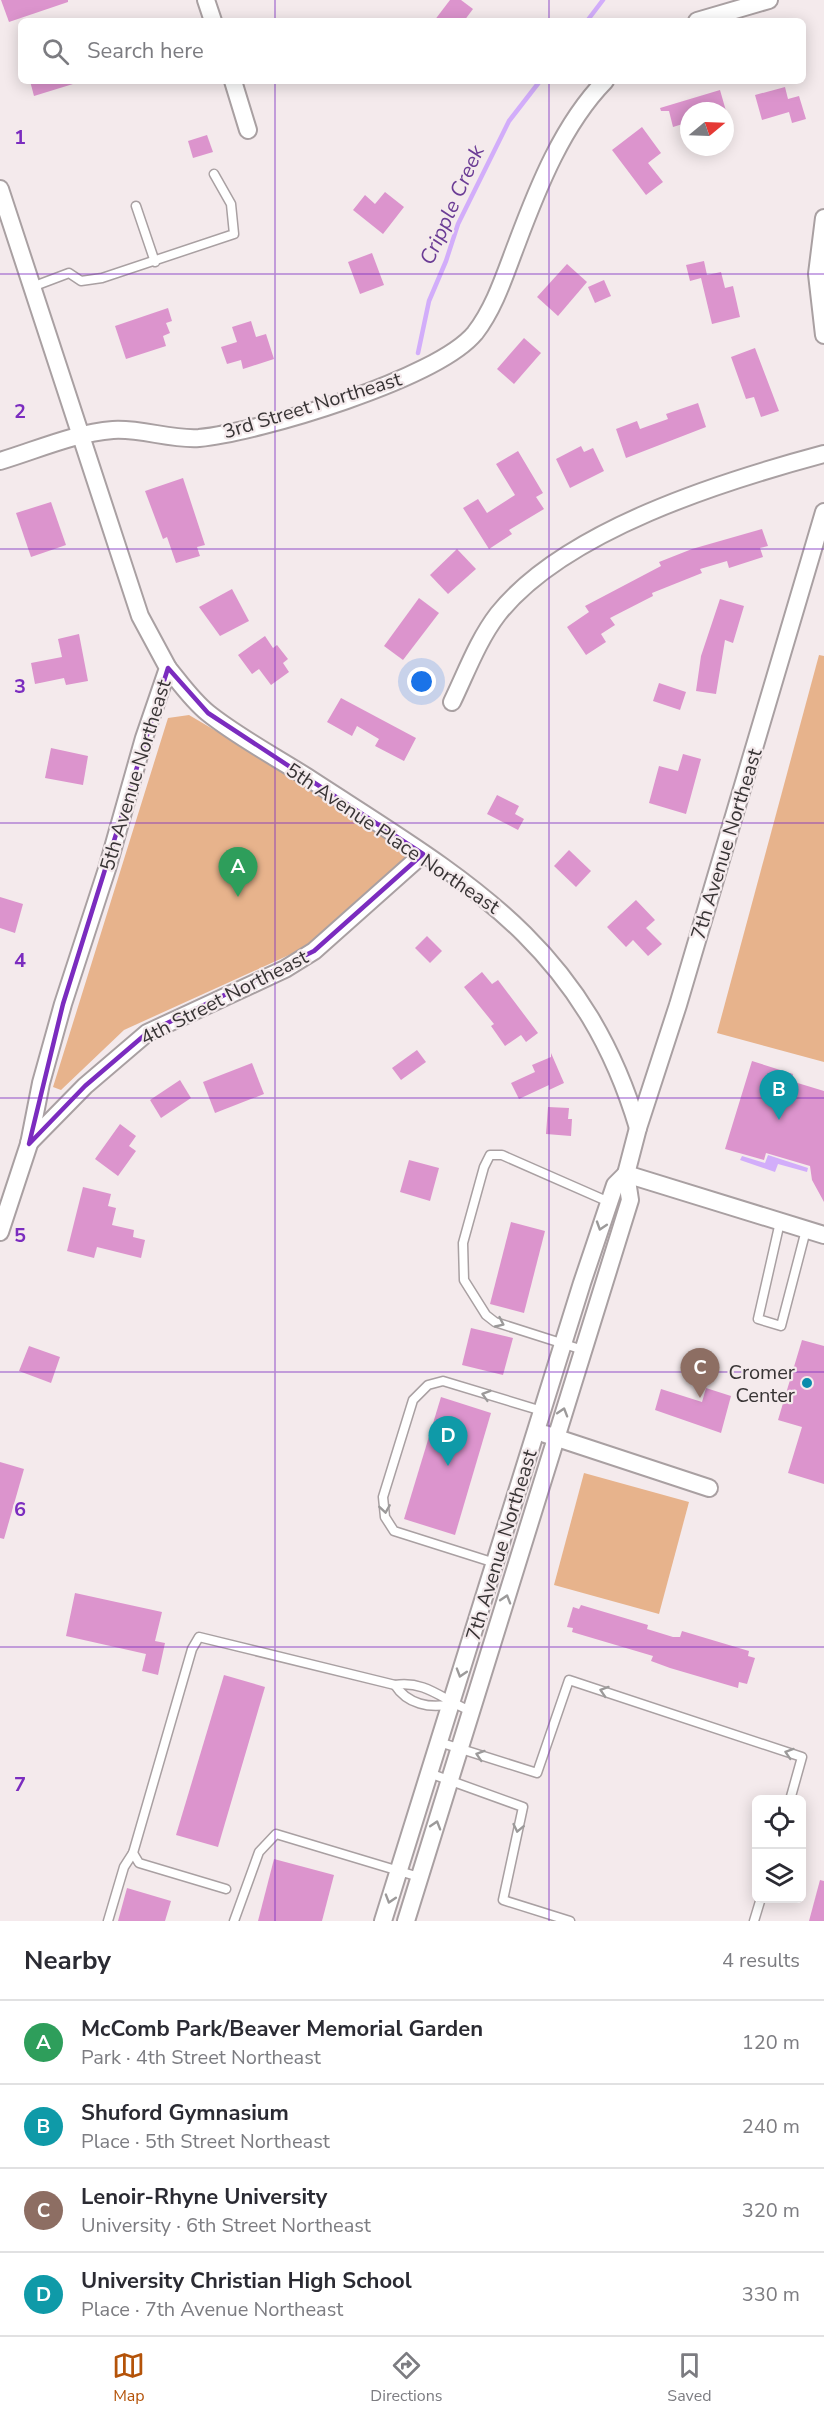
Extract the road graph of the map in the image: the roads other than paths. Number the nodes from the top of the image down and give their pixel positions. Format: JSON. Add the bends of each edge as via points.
{"nodes":[{"id":1,"x":206,"y":0,"type":"edge"},
{"id":2,"x":769,"y":0,"type":"edge"},
{"id":3,"x":722,"y":6,"type":"edge"},
{"id":4,"x":212,"y":18,"type":"edge"},
{"id":5,"x":701,"y":18,"type":"edge"},
{"id":6,"x":233,"y":84,"type":"edge"},
{"id":7,"x":603,"y":84,"type":"edge"},
{"id":8,"x":248,"y":130,"type":"dead end"},
{"id":9,"x":214,"y":174,"type":"dead end"},
{"id":10,"x":0,"y":189,"type":"edge"},
{"id":11,"x":136,"y":206,"type":"dead end"},
{"id":12,"x":824,"y":218,"type":"edge"},
{"id":13,"x":155,"y":262,"type":"junction"},
{"id":14,"x":32,"y":287,"type":"junction"},
{"id":15,"x":824,"y":334,"type":"edge"},
{"id":16,"x":81,"y":435,"type":"junction"},
{"id":17,"x":824,"y":454,"type":"edge"},
{"id":18,"x":0,"y":461,"type":"edge"},
{"id":19,"x":824,"y":512,"type":"edge"},
{"id":20,"x":168,"y":668,"type":"junction"},
{"id":21,"x":452,"y":702,"type":"dead end"},
{"id":22,"x":423,"y":854,"type":"junction"},
{"id":23,"x":638,"y":1128,"type":"junction"},
{"id":24,"x":28,"y":1144,"type":"junction"},
{"id":25,"x":626,"y":1174,"type":"junction"},
{"id":26,"x":609,"y":1202,"type":"junction"},
{"id":27,"x":780,"y":1222,"type":"junction"},
{"id":28,"x":806,"y":1230,"type":"junction"},
{"id":29,"x":0,"y":1232,"type":"edge"},
{"id":30,"x":824,"y":1235,"type":"edge"},
{"id":31,"x":564,"y":1342,"type":"junction"},
{"id":32,"x":583,"y":1350,"type":"junction"},
{"id":33,"x":542,"y":1411,"type":"junction"},
{"id":34,"x":536,"y":1431,"type":"junction"},
{"id":35,"x":555,"y":1437,"type":"junction"},
{"id":36,"x":709,"y":1488,"type":"dead end"},
{"id":37,"x":495,"y":1563,"type":"junction"},
{"id":38,"x":395,"y":1685,"type":"junction"},
{"id":39,"x":452,"y":1704,"type":"junction"},
{"id":40,"x":471,"y":1711,"type":"junction"},
{"id":41,"x":440,"y":1742,"type":"junction"},
{"id":42,"x":459,"y":1749,"type":"junction"},
{"id":43,"x":429,"y":1773,"type":"junction"},
{"id":44,"x":450,"y":1780,"type":"junction"},
{"id":45,"x":791,"y":1795,"type":"edge"},
{"id":46,"x":133,"y":1853,"type":"junction"},
{"id":47,"x":399,"y":1870,"type":"junction"},
{"id":48,"x":419,"y":1877,"type":"junction"},
{"id":49,"x":226,"y":1889,"type":"dead end"},
{"id":50,"x":760,"y":1903,"type":"edge"},
{"id":51,"x":108,"y":1921,"type":"edge"},
{"id":52,"x":234,"y":1921,"type":"edge"},
{"id":53,"x":384,"y":1921,"type":"edge"},
{"id":54,"x":406,"y":1921,"type":"edge"},
{"id":55,"x":570,"y":1921,"type":"edge"},
{"id":56,"x":754,"y":1921,"type":"edge"}],
"edges":[{"from":1,"to":4,"type":"street"},
{"from":2,"to":3,"type":"street"},
{"from":3,"to":5,"type":"street"},
{"from":6,"to":8,"type":"street"},
{"from":7,"to":16,"type":"street","name":"3rd Street Northeast","via":[[573,122],[548,172],[490,310],[474,333],[446,358],[368,393],[233,431],[198,438],[115,430]]},
{"from":9,"to":13,"type":"lane","via":[[231,204],[234,234]]},
{"from":10,"to":14,"type":"street","name":"5th Avenue Northeast"},
{"from":11,"to":13,"type":"lane"},
{"from":12,"to":15,"type":"street","via":[[816,274]]},
{"from":13,"to":14,"type":"lane","via":[[81,281],[69,273]]},
{"from":14,"to":16,"type":"street","name":"5th Avenue Northeast"},
{"from":16,"to":18,"type":"street","name":"3rd Street Northeast"},
{"from":16,"to":20,"type":"street","name":"5th Avenue Northeast","via":[[140,616]]},
{"from":17,"to":21,"type":"street","via":[[659,508],[553,563],[532,578],[497,615]]},
{"from":19,"to":23,"type":"street","name":"7th Avenue Northeast"},
{"from":20,"to":22,"type":"street","name":"5th Avenue Place Northeast","via":[[208,713]]},
{"from":20,"to":24,"type":"street","name":"5th Avenue Northeast","via":[[63,1004]]},
{"from":22,"to":23,"type":"street","name":"5th Avenue Place Northeast","via":[[510,918],[564,976],[608,1047]]},
{"from":22,"to":24,"type":"street","name":"4th Street Northeast","via":[[315,951],[285,969],[147,1033],[85,1086]]},
{"from":23,"to":25,"type":"street","name":"7th Avenue Northeast"},
{"from":24,"to":29,"type":"street","name":"5th Avenue Northeast"},
{"from":25,"to":26,"type":"street","name":"7th Avenue Northeast","via":[[615,1185]]},
{"from":25,"to":27,"type":"street"},
{"from":25,"to":32,"type":"street","name":"7th Avenue Northeast","via":[[630,1200]]},
{"from":26,"to":31,"type":"street","name":"7th Avenue Northeast","one_way":true},
{"from":26,"to":31,"type":"lane","one_way":true,"via":[[502,1155],[490,1155],[484,1167],[463,1243],[464,1280],[486,1315],[495,1322]]},
{"from":27,"to":28,"type":"street"},
{"from":27,"to":28,"type":"lane","via":[[758,1319],[781,1326]]},
{"from":28,"to":30,"type":"street"},
{"from":31,"to":32,"type":"lane"},
{"from":31,"to":33,"type":"street","name":"7th Avenue Northeast"},
{"from":35,"to":32,"type":"street","name":"7th Avenue Northeast","one_way":true},
{"from":33,"to":34,"type":"street","name":"7th Avenue Northeast"},
{"from":33,"to":37,"type":"lane","one_way":true,"via":[[443,1381],[428,1385],[413,1400],[383,1497],[385,1517],[394,1531]]},
{"from":34,"to":35,"type":"street"},
{"from":34,"to":37,"type":"street","name":"7th Avenue Northeast"},
{"from":35,"to":36,"type":"street"},
{"from":40,"to":35,"type":"street","name":"7th Avenue Northeast","one_way":true},
{"from":37,"to":39,"type":"street","name":"7th Avenue Northeast","one_way":true},
{"from":38,"to":39,"type":"lane","via":[[409,1683],[430,1689]]},
{"from":38,"to":39,"type":"lane","via":[[402,1697],[435,1708]]},
{"from":38,"to":46,"type":"lane","via":[[199,1637],[192,1649]]},
{"from":39,"to":40,"type":"lane"},
{"from":39,"to":41,"type":"street","name":"7th Avenue Northeast"},
{"from":40,"to":42,"type":"street","name":"7th Avenue Northeast"},
{"from":41,"to":42,"type":"lane"},
{"from":41,"to":43,"type":"street","name":"7th Avenue Northeast"},
{"from":42,"to":44,"type":"street","name":"7th Avenue Northeast"},
{"from":45,"to":42,"type":"lane","one_way":true,"via":[[802,1757],[569,1680],[537,1773]]},
{"from":43,"to":44,"type":"lane"},
{"from":43,"to":47,"type":"street","name":"7th Avenue Northeast"},
{"from":48,"to":44,"type":"street","name":"7th Avenue Northeast","one_way":true},
{"from":44,"to":55,"type":"lane","one_way":true,"via":[[523,1807],[503,1900]]},
{"from":46,"to":49,"type":"lane","via":[[139,1863]]},
{"from":46,"to":51,"type":"lane","via":[[124,1867]]},
{"from":47,"to":48,"type":"lane"},
{"from":47,"to":52,"type":"lane","via":[[276,1834],[259,1852]]},
{"from":47,"to":53,"type":"street","name":"7th Avenue Northeast","one_way":true},
{"from":48,"to":54,"type":"street","name":"7th Avenue Northeast"},
{"from":50,"to":56,"type":"lane"}]}
